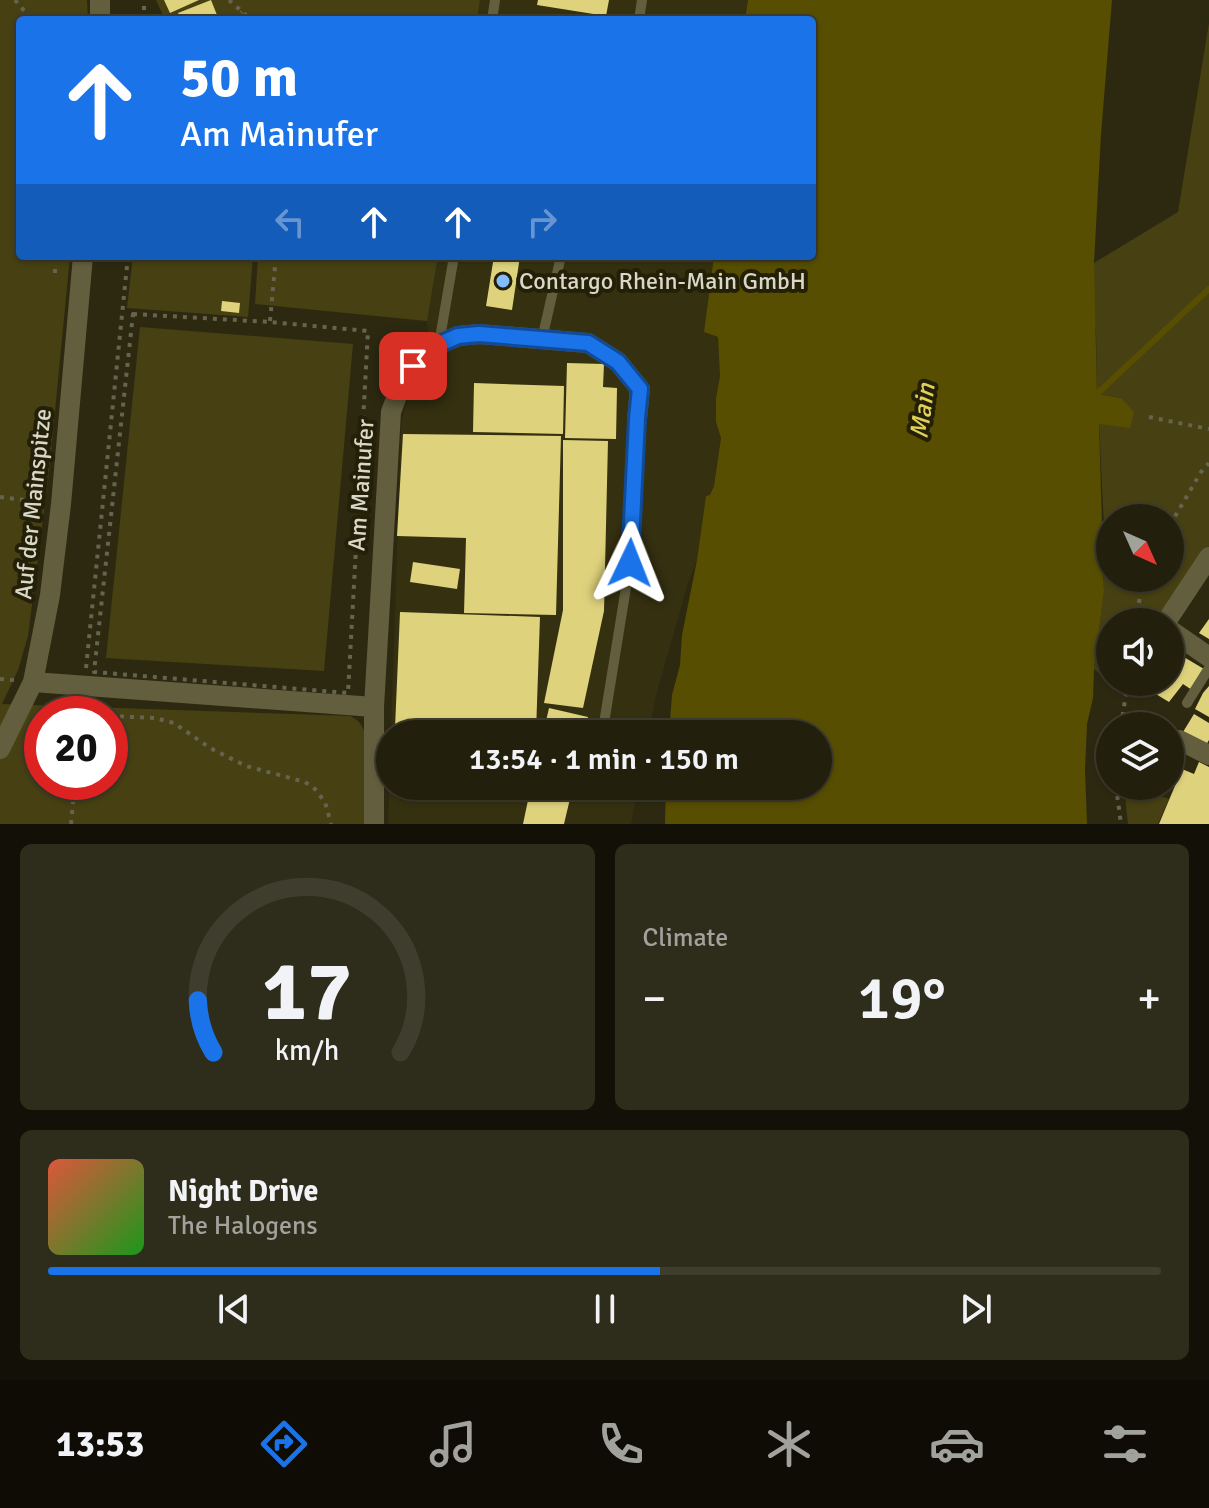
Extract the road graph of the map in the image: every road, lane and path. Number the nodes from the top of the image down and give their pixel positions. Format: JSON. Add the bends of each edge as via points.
{"nodes":[{"id":1,"x":15,"y":0,"type":"edge"},
{"id":2,"x":229,"y":0,"type":"edge"},
{"id":3,"x":242,"y":12,"type":"junction"},
{"id":4,"x":29,"y":16,"type":"edge"},
{"id":5,"x":238,"y":16,"type":"edge"},
{"id":6,"x":249,"y":16,"type":"edge"},
{"id":7,"x":83,"y":260,"type":"edge"},
{"id":8,"x":128,"y":260,"type":"edge"},
{"id":9,"x":276,"y":260,"type":"edge"},
{"id":10,"x":453,"y":260,"type":"edge"},
{"id":11,"x":560,"y":260,"type":"edge"},
{"id":12,"x":270,"y":322,"type":"junction"},
{"id":13,"x":542,"y":339,"type":"junction"},
{"id":14,"x":439,"y":344,"type":"junction"},
{"id":15,"x":1149,"y":417,"type":"dead end"},
{"id":16,"x":637,"y":419,"type":"joint"},
{"id":17,"x":1209,"y":429,"type":"edge"},
{"id":18,"x":1209,"y":463,"type":"edge"},
{"id":19,"x":0,"y":497,"type":"edge"},
{"id":20,"x":61,"y":504,"type":"junction"},
{"id":21,"x":1182,"y":504,"type":"edge"},
{"id":22,"x":1209,"y":557,"type":"edge"},
{"id":23,"x":1175,"y":608,"type":"edge"},
{"id":24,"x":1184,"y":640,"type":"edge"},
{"id":25,"x":1209,"y":657,"type":"edge"},
{"id":26,"x":1209,"y":668,"type":"edge"},
{"id":27,"x":33,"y":682,"type":"junction"},
{"id":28,"x":83,"y":686,"type":"junction"},
{"id":29,"x":1187,"y":703,"type":"dead end"},
{"id":30,"x":374,"y":707,"type":"junction"},
{"id":31,"x":128,"y":717,"type":"edge"},
{"id":32,"x":605,"y":717,"type":"dead end"},
{"id":33,"x":1184,"y":742,"type":"edge"},
{"id":34,"x":0,"y":749,"type":"edge"},
{"id":35,"x":1209,"y":755,"type":"edge"},
{"id":36,"x":73,"y":800,"type":"edge"},
{"id":37,"x":1118,"y":800,"type":"edge"},
{"id":38,"x":71,"y":824,"type":"edge"},
{"id":39,"x":331,"y":824,"type":"edge"},
{"id":40,"x":374,"y":824,"type":"edge"},
{"id":41,"x":1121,"y":824,"type":"edge"}],
"edges":[{"from":1,"to":4,"type":"path"},
{"from":2,"to":3,"type":"path"},
{"from":3,"to":5,"type":"path"},
{"from":3,"to":6,"type":"path"},
{"from":7,"to":20,"type":"street","name":"Auf der Mainspitze"},
{"from":8,"to":28,"type":"path"},
{"from":9,"to":12,"type":"path"},
{"from":10,"to":14,"type":"lane"},
{"from":11,"to":13,"type":"lane"},
{"from":12,"to":12,"type":"path","via":[[133,314],[94,672],[348,693],[368,331]]},
{"from":13,"to":14,"type":"street","name":"Am Mainufer","via":[[479,334]]},
{"from":13,"to":16,"type":"street","name":"Am Mainufer","via":[[588,343],[618,362],[640,389]]},
{"from":14,"to":30,"type":"street","name":"Am Mainufer","via":[[413,366],[391,412]]},
{"from":15,"to":17,"type":"path"},
{"from":16,"to":32,"type":"lane","via":[[630,563]]},
{"from":18,"to":21,"type":"path"},
{"from":19,"to":20,"type":"path"},
{"from":20,"to":27,"type":"street","name":"Auf der Mainspitze"},
{"from":22,"to":23,"type":"street"},
{"from":24,"to":25,"type":"street"},
{"from":26,"to":29,"type":"lane"},
{"from":27,"to":28,"type":"street"},
{"from":27,"to":34,"type":"street","name":"Auf der Mainspitze"},
{"from":28,"to":30,"type":"street"},
{"from":30,"to":40,"type":"street","name":"Am Mainufer"},
{"from":31,"to":39,"type":"path","via":[[174,723],[246,766],[305,782],[325,802]]},
{"from":33,"to":35,"type":"street"},
{"from":36,"to":38,"type":"path"},
{"from":37,"to":41,"type":"path"}]}
